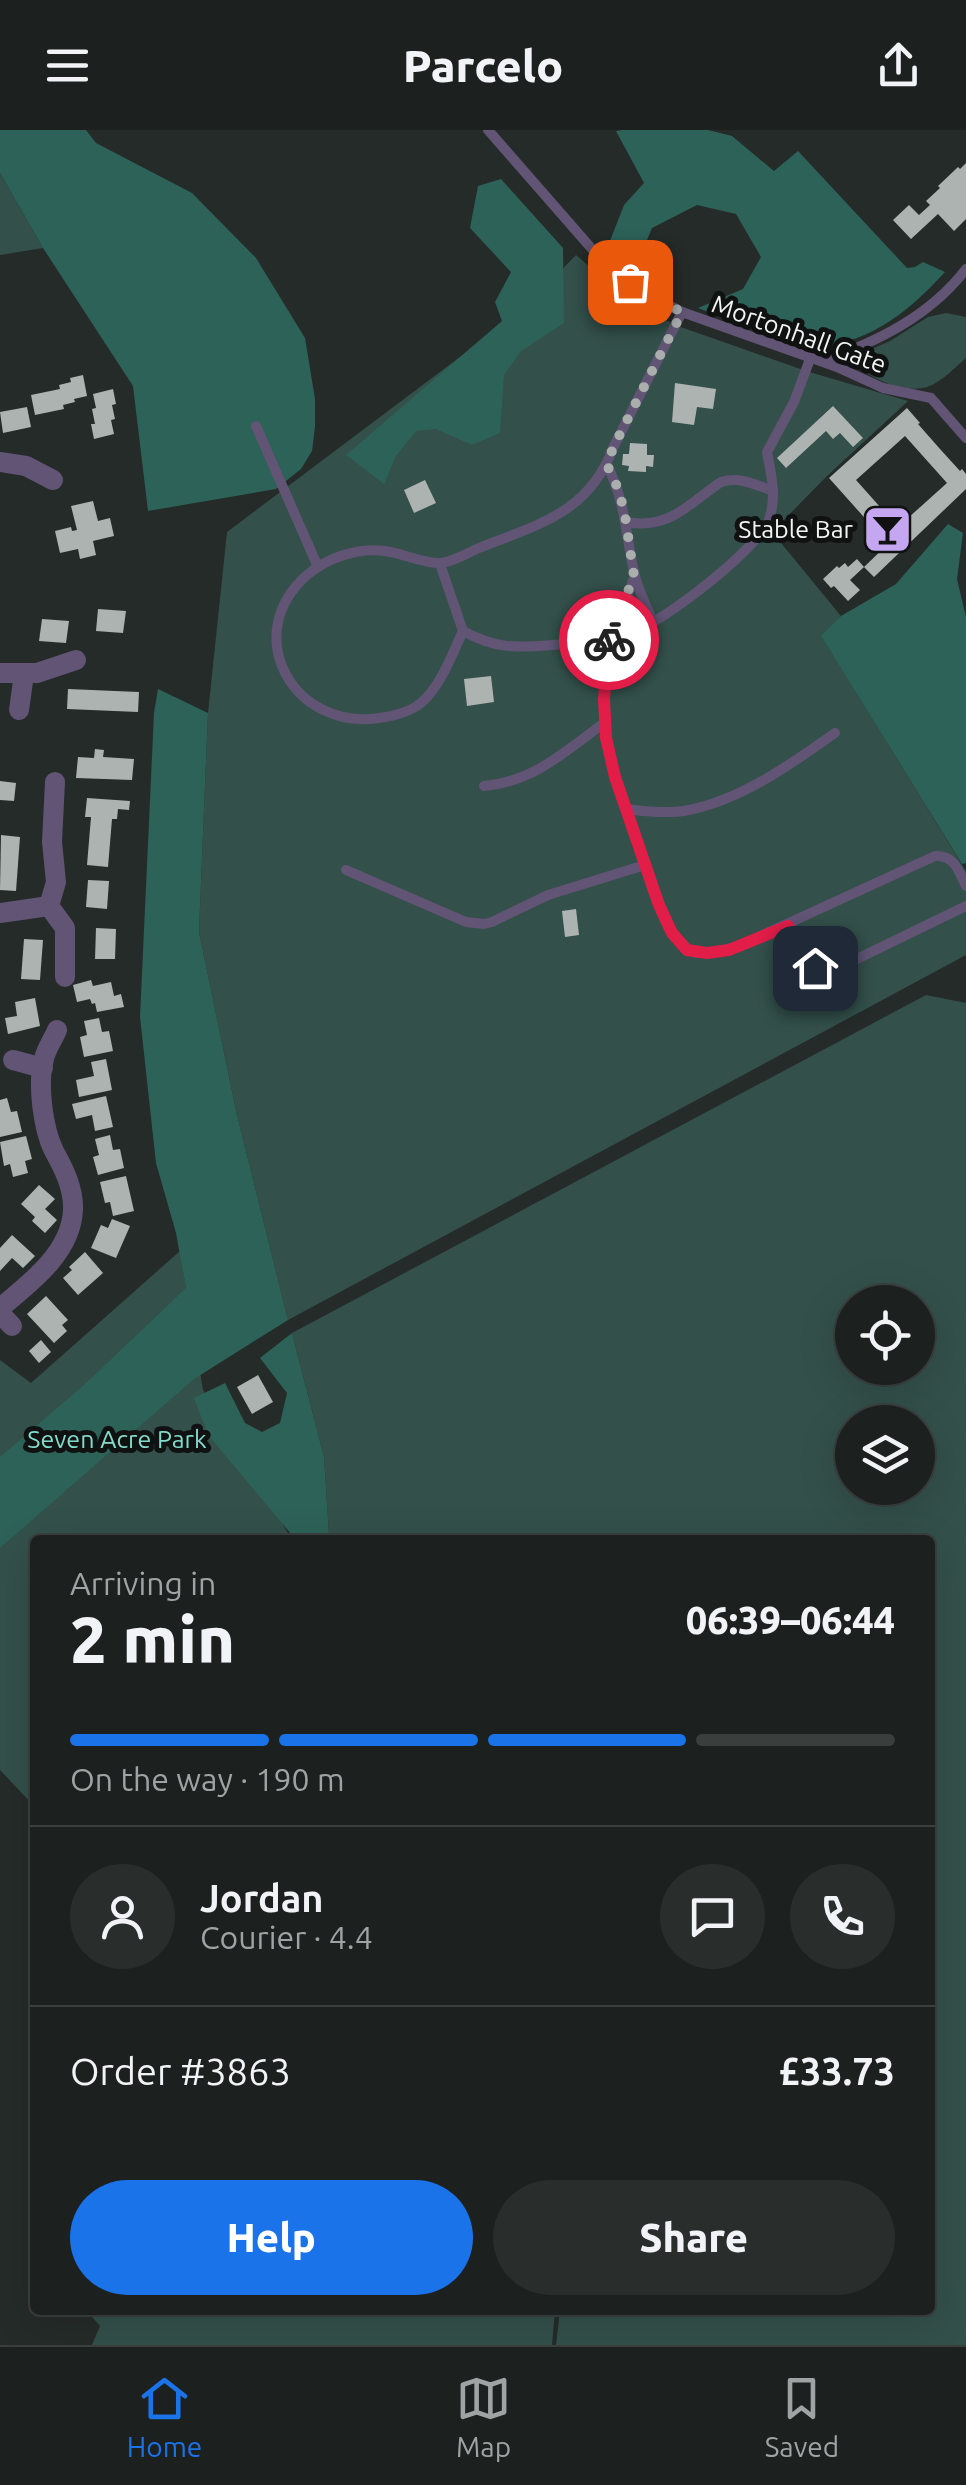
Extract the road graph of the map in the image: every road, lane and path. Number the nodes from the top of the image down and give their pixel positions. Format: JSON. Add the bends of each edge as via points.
{"nodes":[{"id":1,"x":488,"y":130,"type":"edge"},
{"id":2,"x":966,"y":269,"type":"edge"},
{"id":3,"x":681,"y":296,"type":"dead end"},
{"id":4,"x":678,"y":310,"type":"junction"},
{"id":5,"x":816,"y":360,"type":"junction"},
{"id":6,"x":256,"y":426,"type":"dead end"},
{"id":7,"x":966,"y":438,"type":"edge"},
{"id":8,"x":0,"y":462,"type":"edge"},
{"id":9,"x":607,"y":465,"type":"junction"},
{"id":10,"x":53,"y":480,"type":"dead end"},
{"id":11,"x":774,"y":490,"type":"junction"},
{"id":12,"x":626,"y":522,"type":"junction"},
{"id":13,"x":440,"y":564,"type":"junction"},
{"id":14,"x":318,"y":567,"type":"junction"},
{"id":15,"x":634,"y":576,"type":"junction"},
{"id":16,"x":653,"y":622,"type":"junction"},
{"id":17,"x":463,"y":631,"type":"junction"},
{"id":18,"x":609,"y":640,"type":"junction"},
{"id":19,"x":76,"y":660,"type":"dead end"},
{"id":20,"x":0,"y":673,"type":"edge"},
{"id":21,"x":24,"y":674,"type":"junction"},
{"id":22,"x":20,"y":710,"type":"dead end"},
{"id":23,"x":604,"y":723,"type":"junction"},
{"id":24,"x":835,"y":734,"type":"dead end"},
{"id":25,"x":55,"y":782,"type":"dead end"},
{"id":26,"x":484,"y":786,"type":"dead end"},
{"id":27,"x":626,"y":808,"type":"junction"},
{"id":28,"x":645,"y":865,"type":"junction"},
{"id":29,"x":346,"y":870,"type":"dead end"},
{"id":30,"x":966,"y":886,"type":"edge"},
{"id":31,"x":49,"y":906,"type":"junction"},
{"id":32,"x":966,"y":906,"type":"edge"},
{"id":33,"x":0,"y":912,"type":"edge"},
{"id":34,"x":788,"y":926,"type":"junction"},
{"id":35,"x":65,"y":976,"type":"dead end"},
{"id":36,"x":57,"y":1030,"type":"dead end"},
{"id":37,"x":12,"y":1060,"type":"dead end"},
{"id":38,"x":42,"y":1068,"type":"junction"},
{"id":39,"x":4,"y":1315,"type":"edge"}],
"edges":[{"from":1,"to":4,"type":"lane","name":"Mortonhall Gate","via":[[592,249],[646,294]]},
{"from":2,"to":5,"type":"lane","via":[[896,330]]},
{"from":3,"to":4,"type":"lane"},
{"from":4,"to":5,"type":"lane","name":"Mortonhall Gate"},
{"from":4,"to":9,"type":"lane"},
{"from":5,"to":7,"type":"lane","name":"Mortonhall Gate","via":[[883,388],[931,398]]},
{"from":5,"to":11,"type":"lane","via":[[767,452]]},
{"from":6,"to":14,"type":"lane"},
{"from":8,"to":10,"type":"street"},
{"from":9,"to":12,"type":"lane"},
{"from":9,"to":13,"type":"lane","via":[[557,516]]},
{"from":11,"to":12,"type":"lane","via":[[729,480],[663,522]]},
{"from":11,"to":16,"type":"lane","via":[[762,533]]},
{"from":12,"to":15,"type":"lane"},
{"from":13,"to":14,"type":"lane","via":[[372,550]]},
{"from":13,"to":17,"type":"lane"},
{"from":14,"to":17,"type":"lane","via":[[287,600],[278,624],[279,664],[288,682],[334,715],[373,720],[414,707],[431,692]]},
{"from":15,"to":16,"type":"lane"},
{"from":15,"to":18,"type":"lane"},
{"from":16,"to":18,"type":"lane"},
{"from":17,"to":18,"type":"lane","via":[[514,648]]},
{"from":18,"to":23,"type":"lane"},
{"from":19,"to":21,"type":"street"},
{"from":20,"to":21,"type":"street"},
{"from":21,"to":22,"type":"street"},
{"from":23,"to":26,"type":"lane","via":[[529,775]]},
{"from":23,"to":27,"type":"lane"},
{"from":24,"to":27,"type":"lane","via":[[782,770],[708,804],[680,811]]},
{"from":25,"to":31,"type":"street","via":[[56,882]]},
{"from":27,"to":28,"type":"lane"},
{"from":28,"to":29,"type":"lane","via":[[548,895],[484,924]]},
{"from":28,"to":34,"type":"lane","via":[[666,921],[687,950],[729,950]]},
{"from":30,"to":34,"type":"lane","via":[[954,862],[936,856]]},
{"from":31,"to":33,"type":"street"},
{"from":31,"to":35,"type":"street","via":[[65,928]]},
{"from":32,"to":34,"type":"lane","via":[[826,974],[818,972]]},
{"from":36,"to":38,"type":"street"},
{"from":37,"to":38,"type":"street"},
{"from":38,"to":39,"type":"street","via":[[48,1132],[73,1199],[72,1220],[49,1264]]}]}
